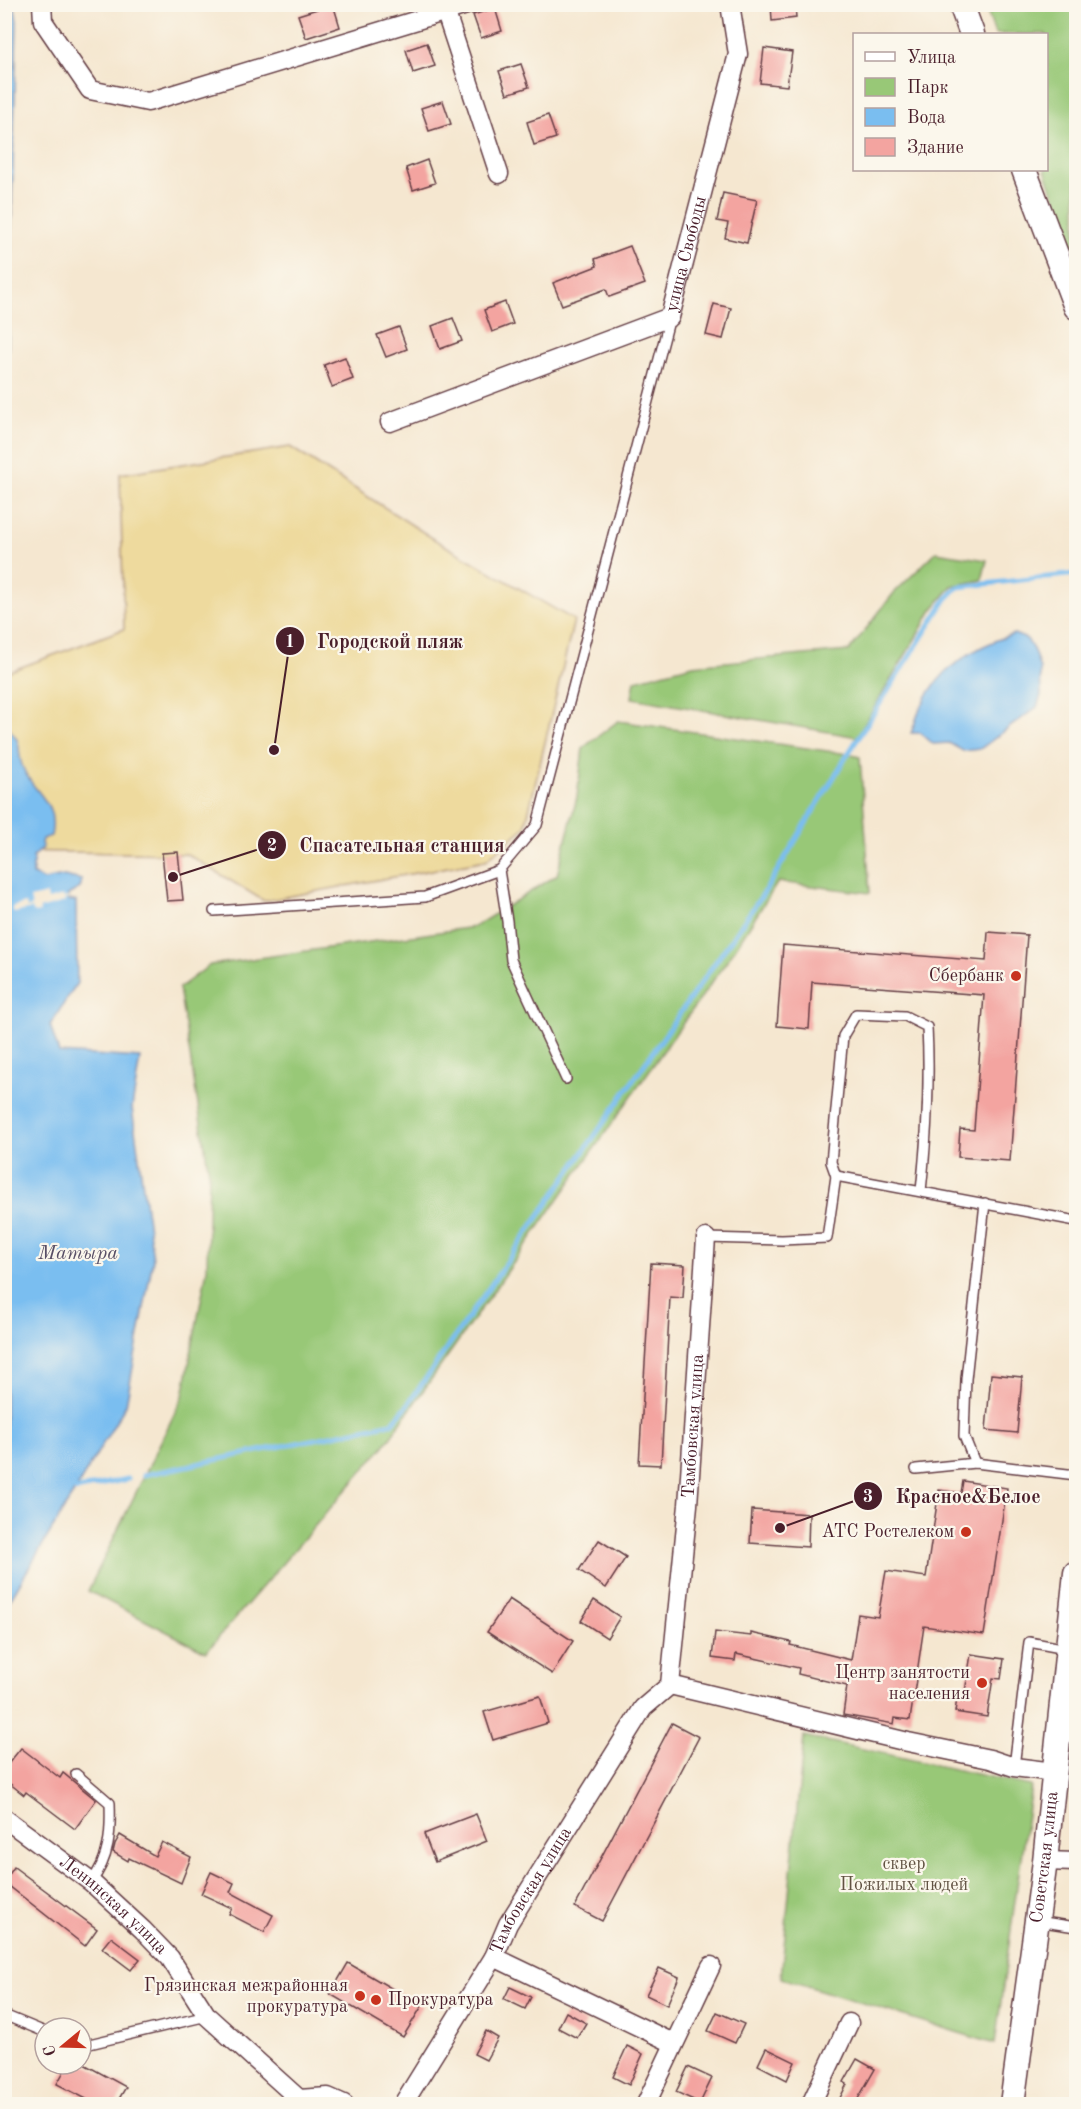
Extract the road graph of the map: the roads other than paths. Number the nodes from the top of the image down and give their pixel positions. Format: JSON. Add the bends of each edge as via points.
{"nodes":[{"id":1,"x":42,"y":4,"type":"edge"},
{"id":2,"x":470,"y":4,"type":"edge"},
{"id":3,"x":730,"y":4,"type":"edge"},
{"id":4,"x":961,"y":4,"type":"edge"},
{"id":5,"x":444,"y":9,"type":"edge"},
{"id":6,"x":972,"y":33,"type":"edge"},
{"id":7,"x":1024,"y":171,"type":"edge"},
{"id":8,"x":499,"y":174,"type":"dead end"},
{"id":9,"x":1077,"y":307,"type":"edge"},
{"id":10,"x":670,"y":317,"type":"junction"},
{"id":11,"x":390,"y":422,"type":"dead end"},
{"id":12,"x":499,"y":870,"type":"junction"},
{"id":13,"x":214,"y":911,"type":"dead end"},
{"id":14,"x":566,"y":1079,"type":"dead end"},
{"id":15,"x":836,"y":1176,"type":"junction"},
{"id":16,"x":921,"y":1191,"type":"junction"},
{"id":17,"x":985,"y":1203,"type":"junction"},
{"id":18,"x":1077,"y":1221,"type":"edge"},
{"id":19,"x":706,"y":1238,"type":"joint"},
{"id":20,"x":975,"y":1462,"type":"junction"},
{"id":21,"x":916,"y":1469,"type":"dead end"},
{"id":22,"x":1077,"y":1475,"type":"edge"},
{"id":23,"x":1077,"y":1573,"type":"edge"},
{"id":24,"x":1074,"y":1625,"type":"edge"},
{"id":25,"x":1069,"y":1650,"type":"junction"},
{"id":26,"x":670,"y":1685,"type":"junction"},
{"id":27,"x":1014,"y":1767,"type":"junction"},
{"id":28,"x":1054,"y":1772,"type":"junction"},
{"id":29,"x":76,"y":1774,"type":"dead end"},
{"id":30,"x":4,"y":1818,"type":"edge"},
{"id":31,"x":1045,"y":1861,"type":"junction"},
{"id":32,"x":1077,"y":1862,"type":"edge"},
{"id":33,"x":91,"y":1882,"type":"junction"},
{"id":34,"x":1038,"y":1921,"type":"junction"},
{"id":35,"x":1077,"y":1927,"type":"edge"},
{"id":36,"x":494,"y":1957,"type":"junction"},
{"id":37,"x":711,"y":1966,"type":"dead end"},
{"id":38,"x":4,"y":2015,"type":"edge"},
{"id":39,"x":207,"y":2016,"type":"junction"},
{"id":40,"x":849,"y":2023,"type":"dead end"},
{"id":41,"x":33,"y":2027,"type":"edge"},
{"id":42,"x":93,"y":2043,"type":"edge"},
{"id":43,"x":674,"y":2043,"type":"junction"},
{"id":44,"x":294,"y":2102,"type":"edge"},
{"id":45,"x":344,"y":2104,"type":"edge"},
{"id":46,"x":403,"y":2104,"type":"edge"},
{"id":47,"x":646,"y":2104,"type":"edge"},
{"id":48,"x":811,"y":2104,"type":"edge"},
{"id":49,"x":1012,"y":2104,"type":"edge"}],
"edges":[{"from":1,"to":5,"type":"street","via":[[43,21],[90,90],[148,102]]},
{"from":2,"to":5,"type":"street"},
{"from":3,"to":10,"type":"street","name":"улица Свободы","via":[[738,54]]},
{"from":4,"to":6,"type":"main road"},
{"from":5,"to":8,"type":"street"},
{"from":7,"to":9,"type":"main road"},
{"from":10,"to":11,"type":"street","name":"улица Свободы"},
{"from":10,"to":12,"type":"lane","via":[[537,825]]},
{"from":12,"to":13,"type":"lane","via":[[425,897]]},
{"from":12,"to":14,"type":"lane","via":[[511,960]]},
{"from":15,"to":16,"type":"lane"},
{"from":15,"to":16,"type":"lane","via":[[831,1162],[843,1036],[856,1014],[905,1016],[927,1027],[929,1079]]},
{"from":15,"to":19,"type":"lane","via":[[827,1238]]},
{"from":16,"to":17,"type":"lane"},
{"from":17,"to":18,"type":"lane"},
{"from":17,"to":20,"type":"lane","via":[[966,1379],[964,1436]]},
{"from":19,"to":26,"type":"street","name":"Тамбовская улица","via":[[688,1505]]},
{"from":20,"to":21,"type":"lane"},
{"from":20,"to":22,"type":"lane"},
{"from":23,"to":24,"type":"main road","name":"Советская улица"},
{"from":24,"to":25,"type":"main road","name":"Советская улица"},
{"from":25,"to":27,"type":"lane","via":[[1029,1642]]},
{"from":25,"to":28,"type":"main road","name":"Советская улица"},
{"from":26,"to":27,"type":"street"},
{"from":26,"to":36,"type":"street","name":"Тамбовская улица","via":[[643,1708],[508,1924]]},
{"from":27,"to":28,"type":"street"},
{"from":28,"to":31,"type":"main road","name":"Советская улица"},
{"from":29,"to":33,"type":"lane","via":[[110,1803],[111,1831],[102,1868]]},
{"from":30,"to":33,"type":"street","name":"Ленинская улица"},
{"from":31,"to":32,"type":"street"},
{"from":31,"to":34,"type":"main road","name":"Советская улица"},
{"from":33,"to":39,"type":"street","name":"Ленинская улица","via":[[170,1958]]},
{"from":34,"to":35,"type":"lane"},
{"from":34,"to":49,"type":"main road","name":"Советская улица"},
{"from":36,"to":43,"type":"street"},
{"from":36,"to":46,"type":"street","name":"Тамбовская улица"},
{"from":37,"to":43,"type":"street"},
{"from":38,"to":41,"type":"lane"},
{"from":39,"to":42,"type":"lane"},
{"from":39,"to":44,"type":"street","name":"Ленинская улица"},
{"from":40,"to":48,"type":"street"},
{"from":43,"to":47,"type":"street"},
{"from":44,"to":45,"type":"street","name":"Ленинская улица","via":[[328,2097]]}]}
